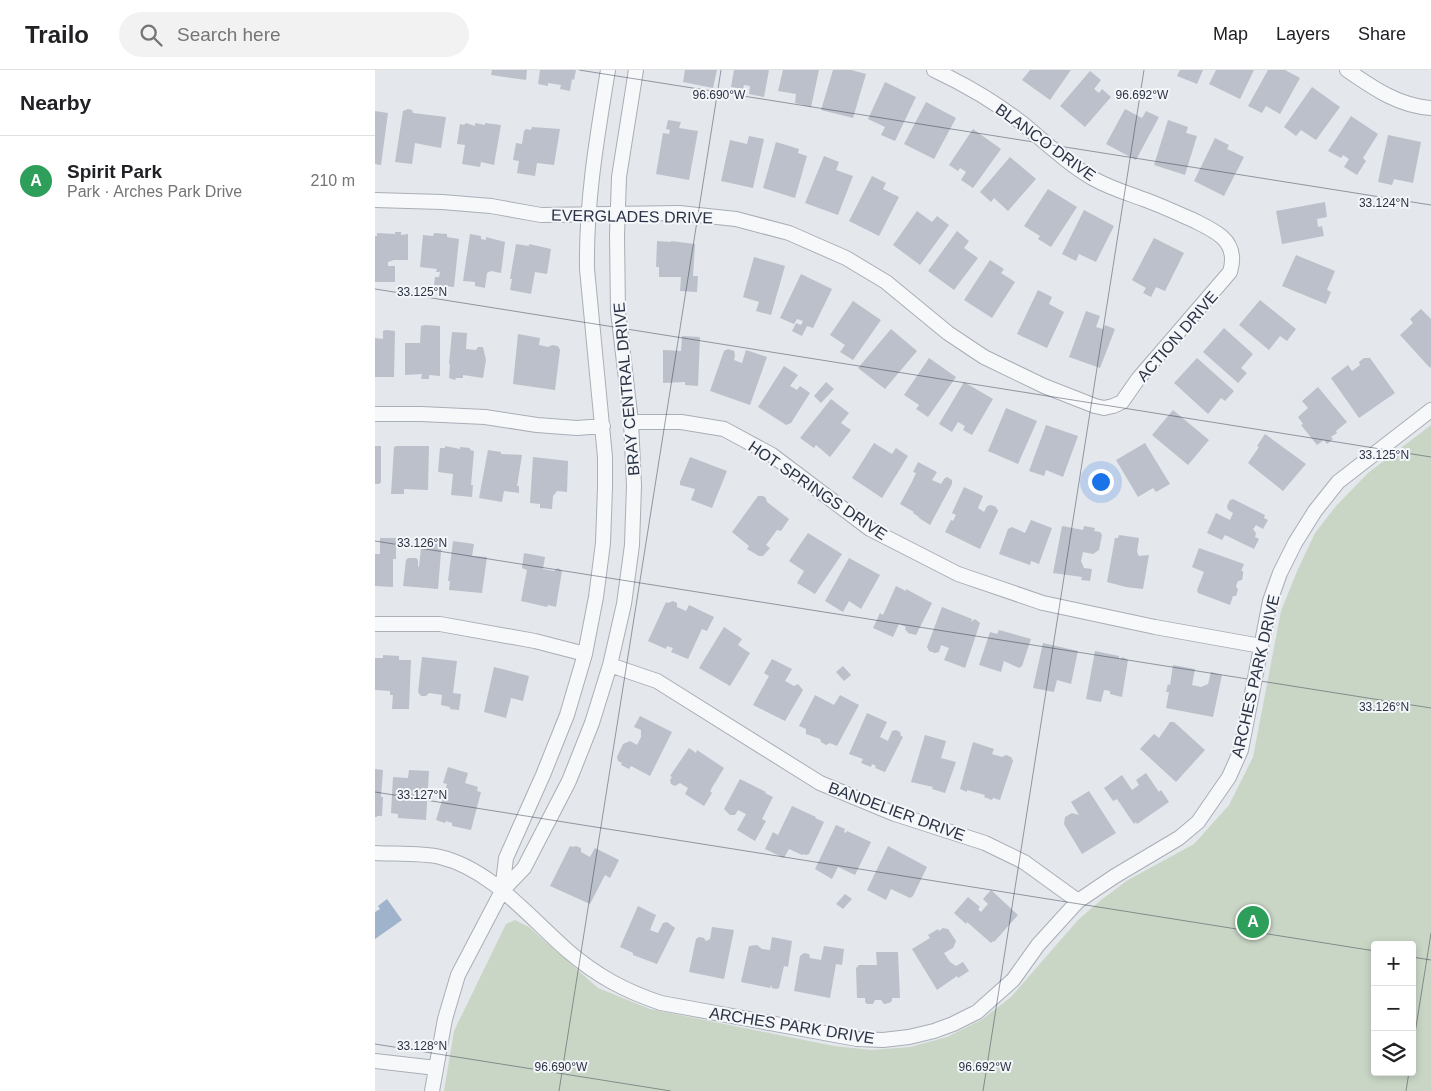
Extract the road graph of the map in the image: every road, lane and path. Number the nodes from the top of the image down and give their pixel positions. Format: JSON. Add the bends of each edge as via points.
{"nodes":[{"id":1,"x":608,"y":70,"type":"edge"},
{"id":2,"x":636,"y":70,"type":"edge"},
{"id":3,"x":934,"y":70,"type":"edge"},
{"id":4,"x":1347,"y":70,"type":"edge"},
{"id":5,"x":1431,"y":108,"type":"edge"},
{"id":6,"x":375,"y":200,"type":"edge"},
{"id":7,"x":588,"y":214,"type":"junction"},
{"id":8,"x":617,"y":214,"type":"junction"},
{"id":9,"x":1232,"y":256,"type":"joint"},
{"id":10,"x":1110,"y":407,"type":"joint"},
{"id":11,"x":1431,"y":410,"type":"edge"},
{"id":12,"x":375,"y":414,"type":"edge"},
{"id":13,"x":631,"y":422,"type":"junction"},
{"id":14,"x":603,"y":426,"type":"junction"},
{"id":15,"x":375,"y":624,"type":"edge"},
{"id":16,"x":1261,"y":646,"type":"junction"},
{"id":17,"x":585,"y":654,"type":"junction"},
{"id":18,"x":610,"y":665,"type":"junction"},
{"id":19,"x":375,"y":853,"type":"edge"},
{"id":20,"x":502,"y":891,"type":"junction"},
{"id":21,"x":1078,"y":901,"type":"junction"},
{"id":22,"x":375,"y":1062,"type":"edge"},
{"id":23,"x":436,"y":1068,"type":"junction"},
{"id":24,"x":432,"y":1091,"type":"edge"}],
"edges":[{"from":1,"to":7,"type":"street","name":"BRAY CENTRAL DRIVE"},
{"from":2,"to":8,"type":"street","name":"BRAY CENTRAL DRIVE","via":[[619,177]]},
{"from":3,"to":9,"type":"street","name":"BLANCO DRIVE","via":[[984,97],[1094,179],[1213,231],[1228,244]]},
{"from":4,"to":5,"type":"street","via":[[1394,100]]},
{"from":6,"to":7,"type":"street","name":"EVERGLADES DRIVE","via":[[481,205],[541,214]]},
{"from":7,"to":8,"type":"street","name":"EVERGLADES DRIVE"},
{"from":7,"to":14,"type":"street","name":"BRAY CENTRAL DRIVE","via":[[587,269]]},
{"from":8,"to":10,"type":"street","name":"EVERGLADES DRIVE","via":[[679,213],[736,219],[789,233],[845,258],[886,282],[948,333],[984,357],[1065,395],[1095,406]]},
{"from":8,"to":13,"type":"street","name":"BRAY CENTRAL DRIVE","via":[[618,311]]},
{"from":9,"to":10,"type":"street","name":"ACTION DRIVE","via":[[1233,263],[1225,280],[1138,379],[1122,402]]},
{"from":11,"to":16,"type":"street","name":"ARCHES PARK DRIVE","via":[[1338,482],[1315,511],[1280,573],[1270,601]]},
{"from":12,"to":14,"type":"street","via":[[485,417],[577,428]]},
{"from":13,"to":16,"type":"street","name":"HOT SPRINGS DRIVE","via":[[681,422],[724,429],[772,455],[870,529],[958,574],[1043,603]]},
{"from":13,"to":18,"type":"street","name":"BRAY CENTRAL DRIVE","via":[[632,545],[624,604]]},
{"from":14,"to":17,"type":"street","name":"BRAY CENTRAL DRIVE","via":[[603,543]]},
{"from":15,"to":17,"type":"street","via":[[440,624],[535,641]]},
{"from":16,"to":21,"type":"street","name":"ARCHES PARK DRIVE","via":[[1241,750],[1229,777],[1198,822],[1179,838]]},
{"from":17,"to":20,"type":"street","name":"BRAY CENTRAL DRIVE","via":[[564,724],[506,858]]},
{"from":18,"to":20,"type":"street","name":"BRAY CENTRAL DRIVE","via":[[592,724],[569,780],[524,868]]},
{"from":18,"to":21,"type":"street","name":"BANDELIER DRIVE","via":[[657,681],[821,782],[895,814],[985,843],[1024,862]]},
{"from":19,"to":20,"type":"street","name":"ARCHES PARK DRIVE","via":[[439,856],[467,866]]},
{"from":20,"to":21,"type":"street","name":"ARCHES PARK DRIVE","via":[[568,951],[633,994],[857,1039],[883,1040],[934,1031],[977,1012],[1013,980],[1037,945]]},
{"from":20,"to":23,"type":"street","name":"BRAY CENTRAL DRIVE","via":[[459,975],[445,1019]]},
{"from":22,"to":23,"type":"street"},
{"from":23,"to":24,"type":"street","name":"BRAY CENTRAL DRIVE"}]}
